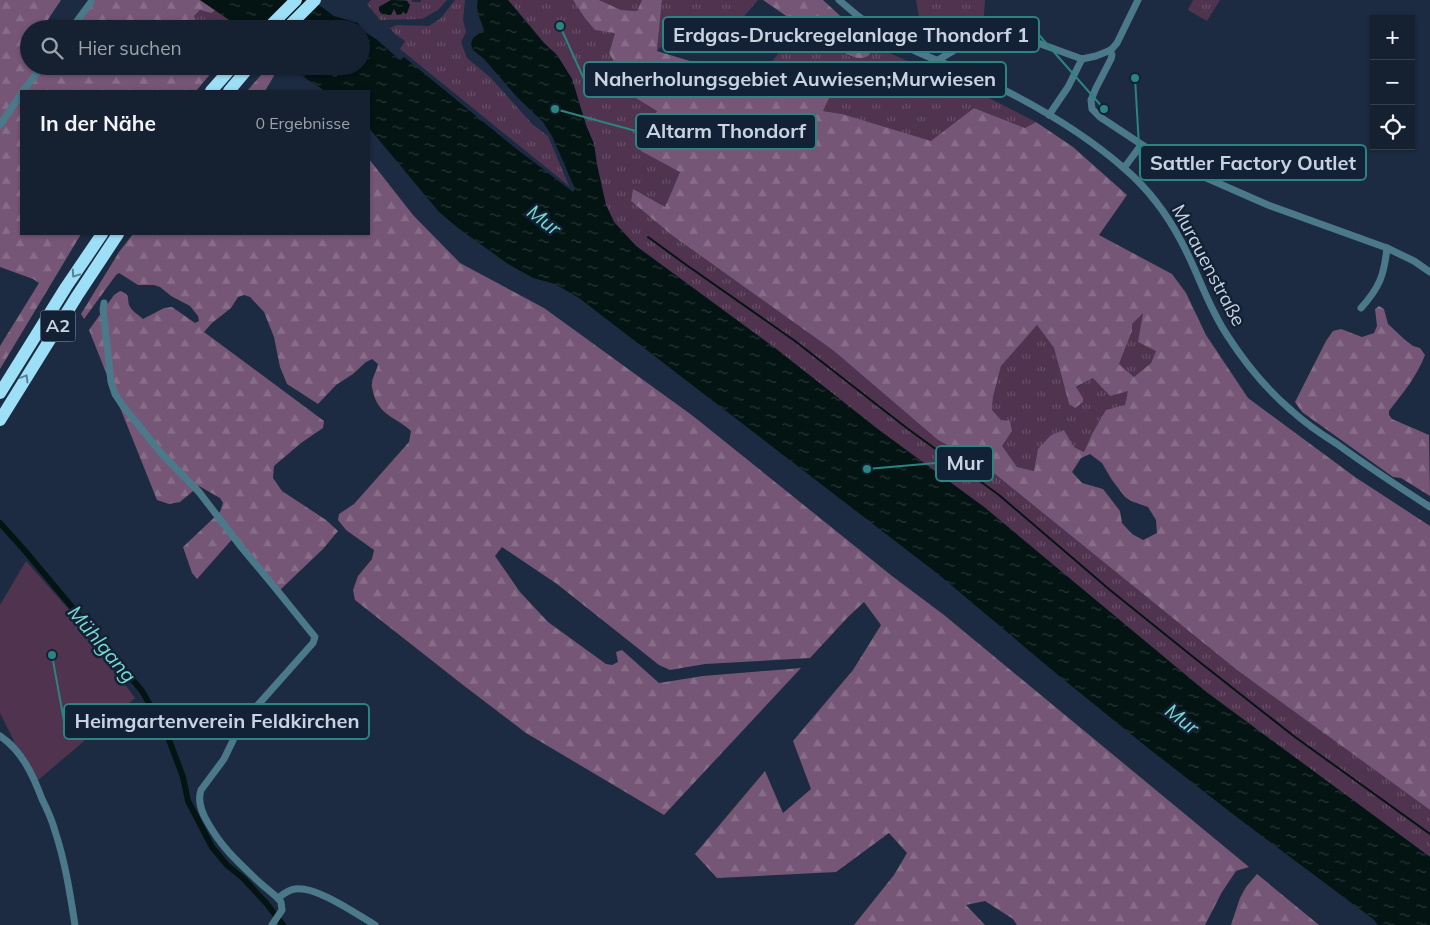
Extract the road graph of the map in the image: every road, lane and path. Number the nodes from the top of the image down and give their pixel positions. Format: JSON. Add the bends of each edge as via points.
{"nodes":[{"id":1,"x":296,"y":0,"type":"edge"},
{"id":2,"x":315,"y":0,"type":"edge"},
{"id":3,"x":839,"y":0,"type":"edge"},
{"id":4,"x":1138,"y":0,"type":"edge"},
{"id":5,"x":91,"y":2,"type":"dead end"},
{"id":6,"x":78,"y":20,"type":"edge"},
{"id":7,"x":276,"y":20,"type":"edge"},
{"id":8,"x":295,"y":20,"type":"edge"},
{"id":9,"x":1110,"y":50,"type":"junction"},
{"id":10,"x":1082,"y":59,"type":"junction"},
{"id":11,"x":938,"y":60,"type":"junction"},
{"id":12,"x":35,"y":75,"type":"edge"},
{"id":13,"x":225,"y":75,"type":"edge"},
{"id":14,"x":242,"y":75,"type":"edge"},
{"id":15,"x":24,"y":90,"type":"edge"},
{"id":16,"x":212,"y":90,"type":"edge"},
{"id":17,"x":229,"y":90,"type":"edge"},
{"id":18,"x":20,"y":96,"type":"edge"},
{"id":19,"x":1049,"y":115,"type":"junction"},
{"id":20,"x":0,"y":124,"type":"edge"},
{"id":21,"x":1142,"y":145,"type":"junction"},
{"id":22,"x":1124,"y":168,"type":"junction"},
{"id":23,"x":101,"y":235,"type":"edge"},
{"id":24,"x":117,"y":235,"type":"edge"},
{"id":25,"x":1387,"y":248,"type":"junction"},
{"id":26,"x":1430,"y":272,"type":"edge"},
{"id":27,"x":104,"y":303,"type":"dead end"},
{"id":28,"x":1360,"y":308,"type":"dead end"},
{"id":29,"x":0,"y":393,"type":"edge"},
{"id":30,"x":0,"y":420,"type":"edge"},
{"id":31,"x":1430,"y":507,"type":"edge"},
{"id":32,"x":0,"y":736,"type":"edge"},
{"id":33,"x":278,"y":898,"type":"junction"},
{"id":34,"x":273,"y":923,"type":"edge"},
{"id":35,"x":75,"y":925,"type":"edge"},
{"id":36,"x":375,"y":925,"type":"edge"}],
"edges":[{"from":1,"to":7,"type":"highway"},
{"from":2,"to":8,"type":"highway"},
{"from":3,"to":11,"type":"street","name":"Murauenstraße","via":[[880,32]]},
{"from":4,"to":9,"type":"street","via":[[1117,43]]},
{"from":5,"to":6,"type":"street"},
{"from":9,"to":10,"type":"street"},
{"from":9,"to":21,"type":"street","via":[[1111,60],[1091,106],[1100,118]]},
{"from":10,"to":11,"type":"street","via":[[1005,31],[986,33]]},
{"from":10,"to":19,"type":"street"},
{"from":11,"to":19,"type":"street","name":"Murauenstraße"},
{"from":12,"to":15,"type":"street"},
{"from":13,"to":16,"type":"highway"},
{"from":14,"to":17,"type":"highway"},
{"from":18,"to":20,"type":"street"},
{"from":19,"to":22,"type":"street","name":"Murauenstraße"},
{"from":21,"to":22,"type":"street"},
{"from":21,"to":25,"type":"street","via":[[1259,201]]},
{"from":22,"to":31,"type":"street","name":"Murauenstraße","via":[[1169,220],[1216,318],[1257,376],[1307,423]]},
{"from":23,"to":29,"type":"highway","number":"A2","one_way":true},
{"from":30,"to":24,"type":"highway","number":"A2","one_way":true},
{"from":25,"to":26,"type":"street"},
{"from":25,"to":28,"type":"street","via":[[1380,283]]},
{"from":27,"to":33,"type":"street","via":[[111,382],[115,394],[161,453],[199,492],[315,637],[241,724],[224,759],[199,795],[202,811],[220,843]]},
{"from":32,"to":35,"type":"street","via":[[21,756],[32,773],[55,830]]},
{"from":33,"to":34,"type":"street","via":[[282,906]]},
{"from":33,"to":36,"type":"street","via":[[296,889],[309,891],[333,900]]}]}
